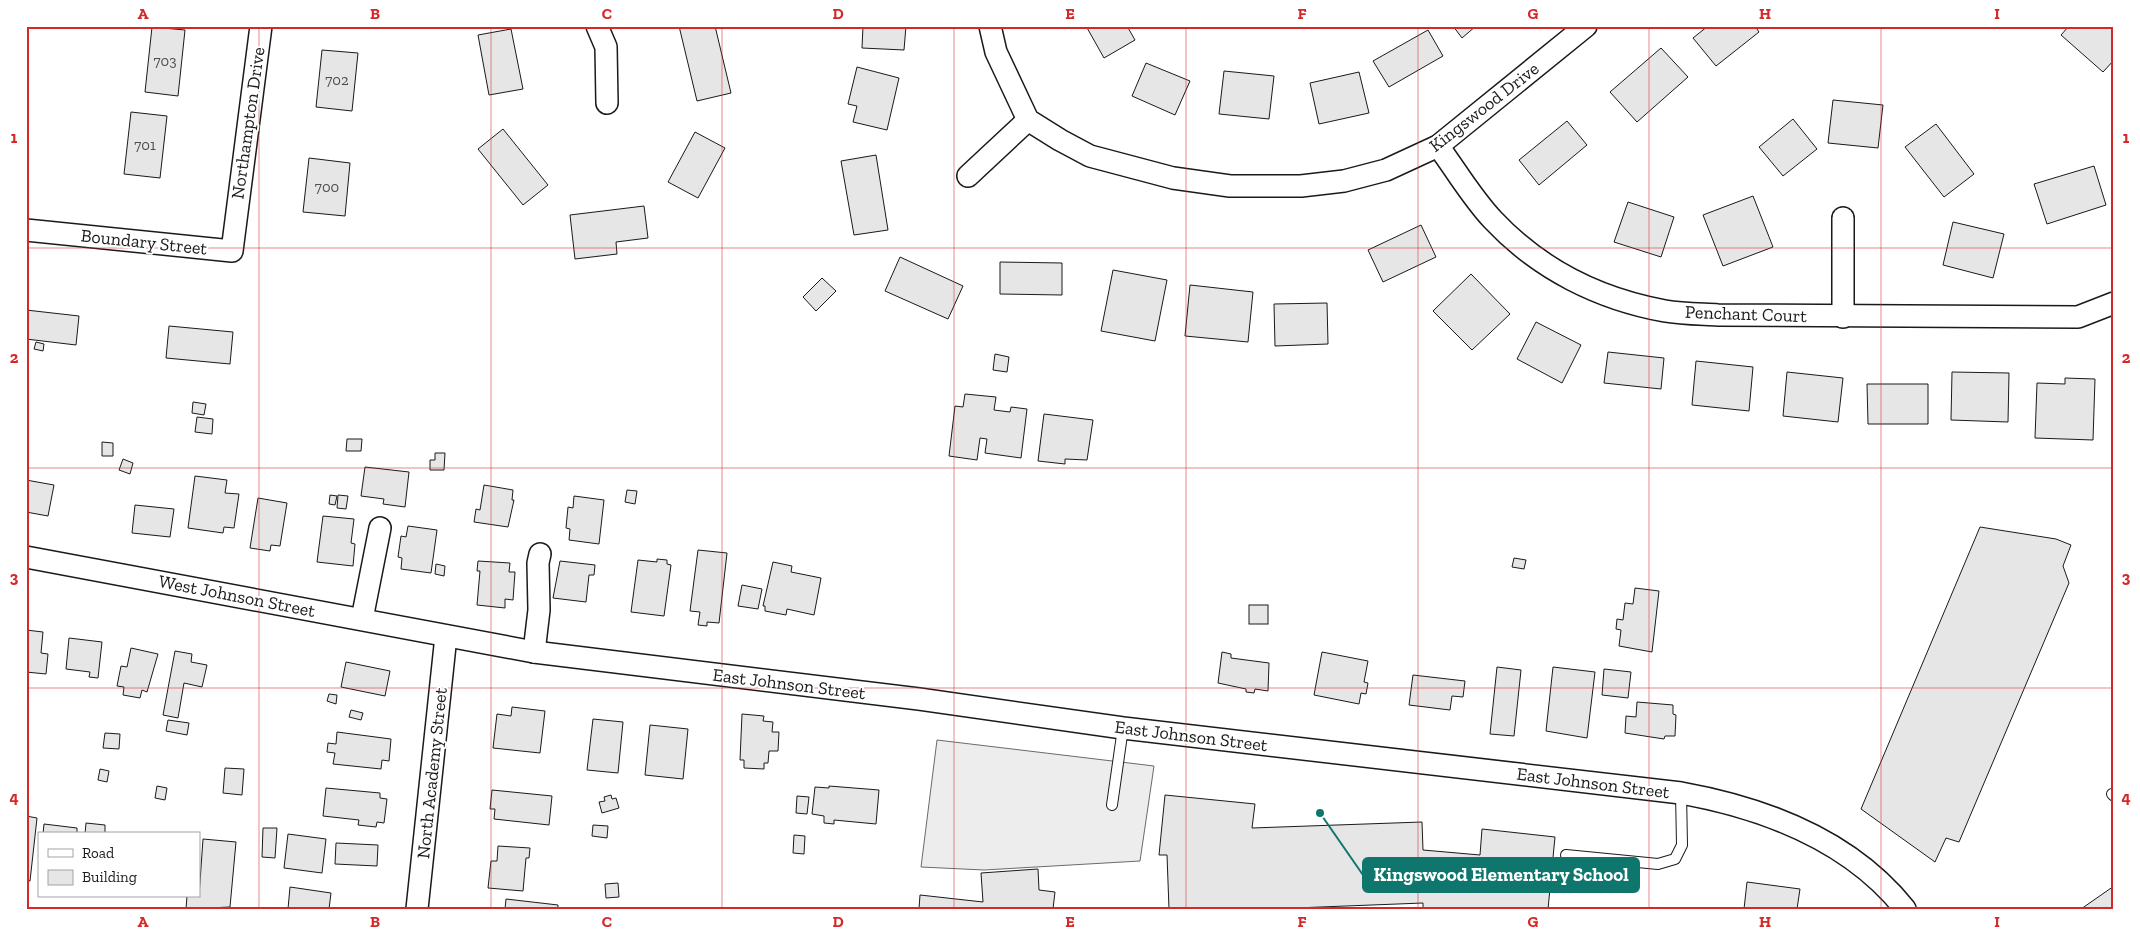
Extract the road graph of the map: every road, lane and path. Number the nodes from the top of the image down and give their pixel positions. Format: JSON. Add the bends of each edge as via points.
{"nodes":[{"id":1,"x":261,"y":26,"type":"edge"},
{"id":2,"x":597,"y":26,"type":"edge"},
{"id":3,"x":990,"y":26,"type":"edge"},
{"id":4,"x":1586,"y":26,"type":"edge"},
{"id":5,"x":607,"y":103,"type":"dead end"},
{"id":6,"x":1028,"y":120,"type":"junction"},
{"id":7,"x":1438,"y":146,"type":"junction"},
{"id":8,"x":968,"y":176,"type":"dead end"},
{"id":9,"x":1843,"y":218,"type":"dead end"},
{"id":10,"x":236,"y":221,"type":"joint"},
{"id":11,"x":26,"y":230,"type":"edge"},
{"id":12,"x":2114,"y":303,"type":"edge"},
{"id":13,"x":1843,"y":317,"type":"junction"},
{"id":14,"x":380,"y":528,"type":"dead end"},
{"id":15,"x":540,"y":554,"type":"dead end"},
{"id":16,"x":26,"y":558,"type":"edge"},
{"id":17,"x":362,"y":619,"type":"junction"},
{"id":18,"x":446,"y":636,"type":"junction"},
{"id":19,"x":534,"y":652,"type":"junction"},
{"id":20,"x":1123,"y":728,"type":"junction"},
{"id":21,"x":1681,"y":793,"type":"junction"},
{"id":22,"x":1112,"y":805,"type":"dead end"},
{"id":23,"x":1566,"y":855,"type":"dead end"},
{"id":24,"x":417,"y":909,"type":"edge"},
{"id":25,"x":1905,"y":909,"type":"edge"}],
"edges":[{"from":1,"to":10,"type":"street","name":"Northampton Drive"},
{"from":2,"to":5,"type":"street","via":[[606,47]]},
{"from":3,"to":6,"type":"street","via":[[996,52]]},
{"from":4,"to":7,"type":"street","name":"Kingswood Drive"},
{"from":6,"to":7,"type":"street","name":"Kingswood Drive","via":[[1090,156],[1172,178],[1230,186],[1301,186],[1344,181],[1386,170]]},
{"from":6,"to":8,"type":"street"},
{"from":7,"to":13,"type":"street","name":"Penchant Court","via":[[1492,219],[1518,244],[1576,283],[1606,296],[1667,312]]},
{"from":9,"to":13,"type":"street"},
{"from":10,"to":11,"type":"street","name":"Boundary Street","via":[[232,251]]},
{"from":12,"to":13,"type":"street","name":"Penchant Court","via":[[2078,317]]},
{"from":14,"to":17,"type":"street"},
{"from":15,"to":19,"type":"street"},
{"from":16,"to":17,"type":"street","name":"West Johnson Street"},
{"from":17,"to":18,"type":"street","name":"West Johnson Street"},
{"from":18,"to":19,"type":"street","name":"East Johnson Street"},
{"from":18,"to":24,"type":"street","name":"North Academy Street"},
{"from":19,"to":20,"type":"street","name":"East Johnson Street"},
{"from":20,"to":21,"type":"street","name":"East Johnson Street"},
{"from":20,"to":22,"type":"lane"},
{"from":21,"to":23,"type":"lane","via":[[1682,845],[1675,859],[1658,864]]},
{"from":21,"to":25,"type":"street","name":"East Johnson Street","via":[[1750,808],[1835,848],[1869,871]]}]}
